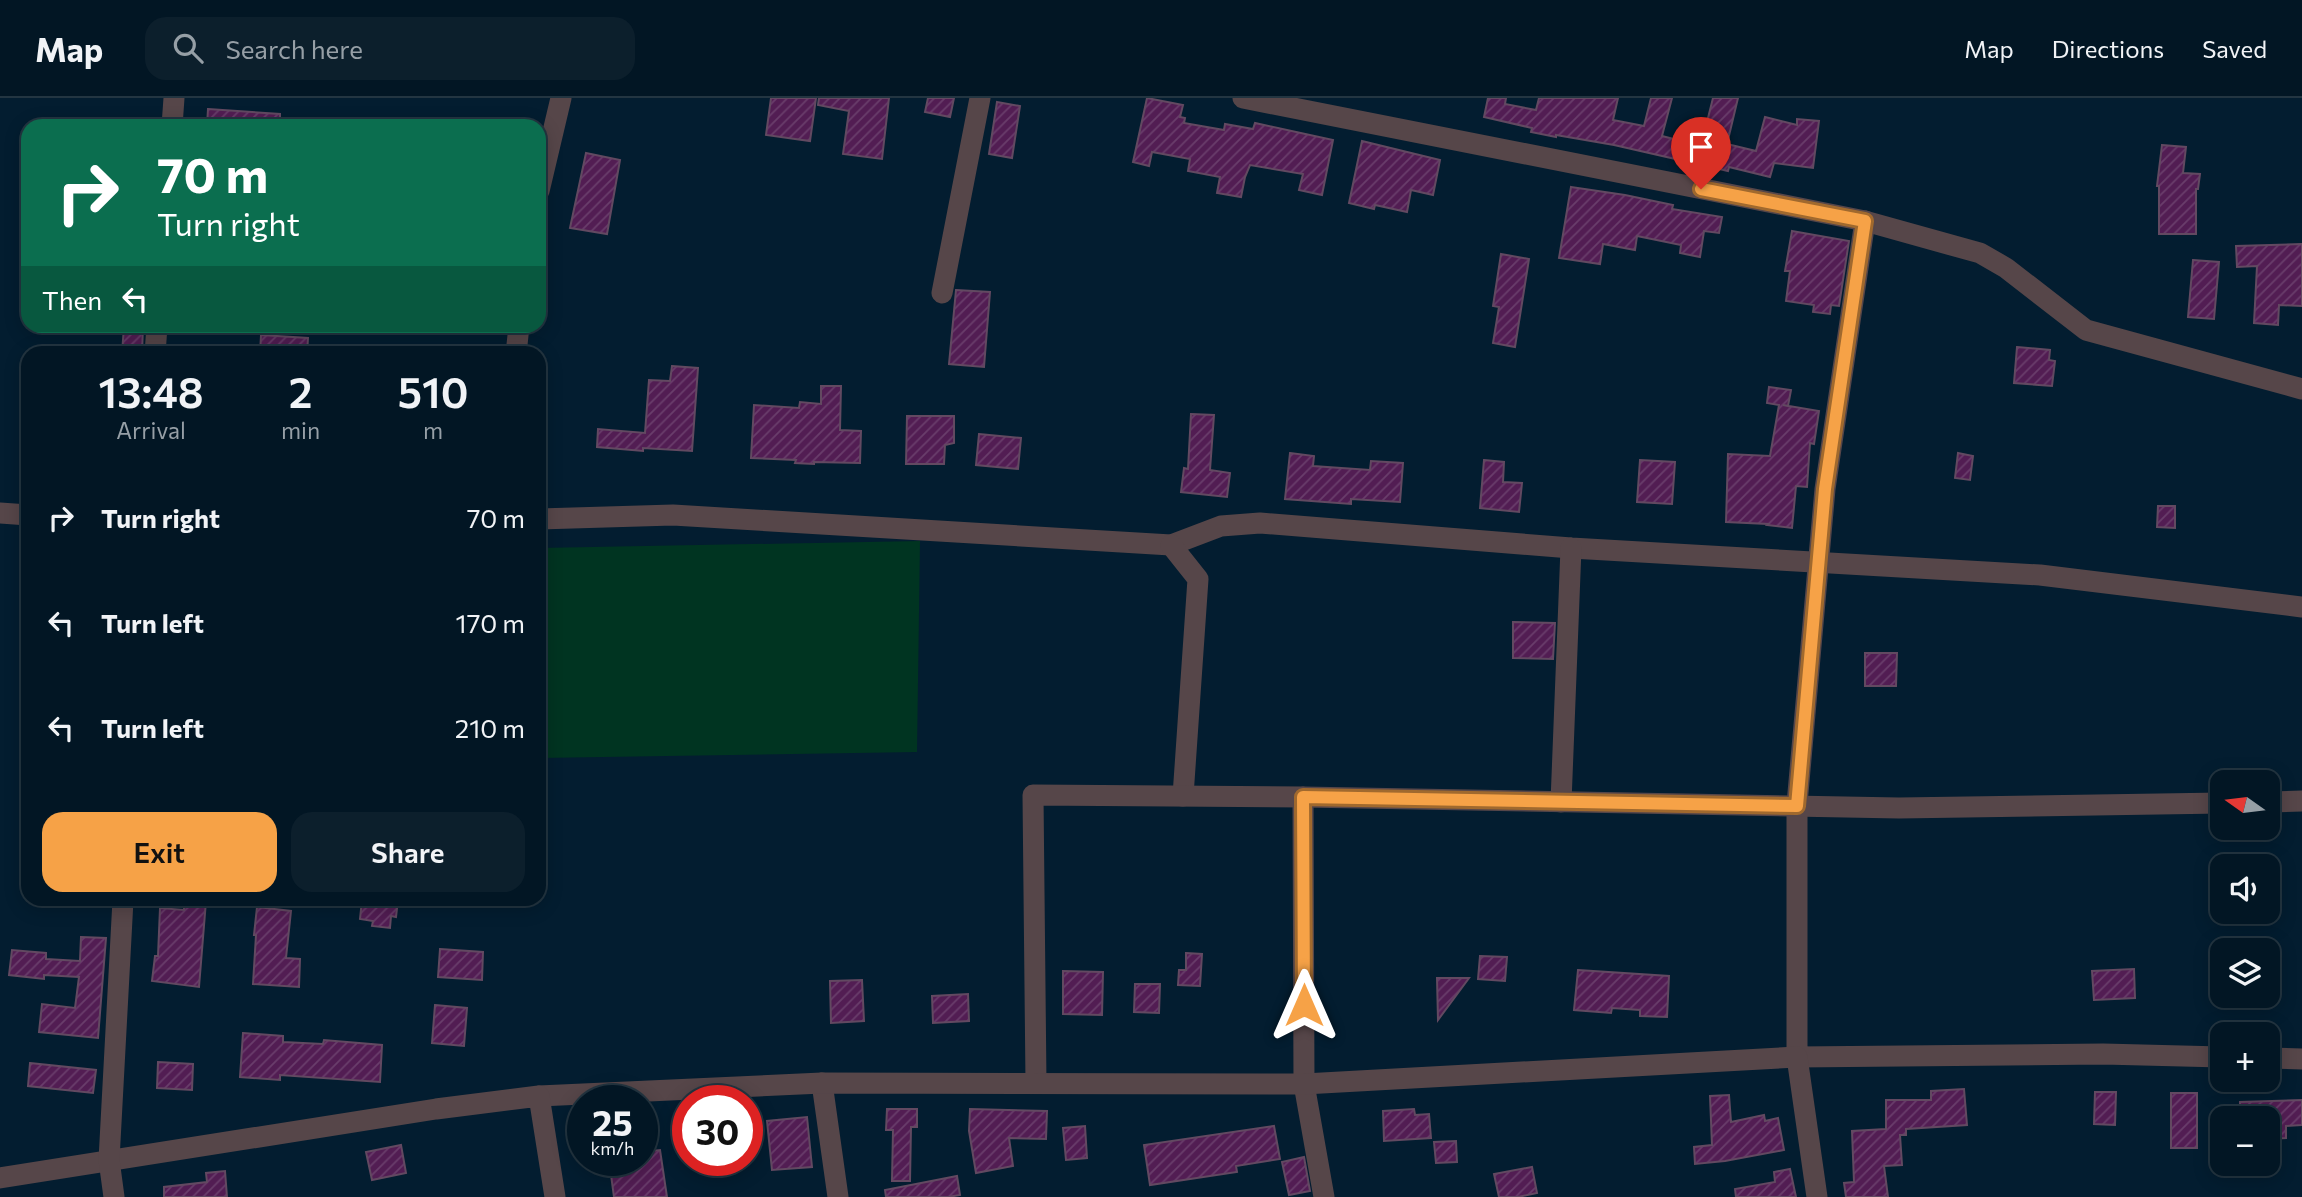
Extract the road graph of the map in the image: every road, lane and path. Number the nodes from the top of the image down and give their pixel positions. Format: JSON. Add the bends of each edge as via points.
{"nodes":[{"id":1,"x":174,"y":98,"type":"edge"},
{"id":2,"x":561,"y":98,"type":"edge"},
{"id":3,"x":980,"y":98,"type":"edge"},
{"id":4,"x":1243,"y":98,"type":"edge"},
{"id":5,"x":172,"y":119,"type":"edge"},
{"id":6,"x":546,"y":161,"type":"edge"},
{"id":7,"x":1865,"y":221,"type":"junction"},
{"id":8,"x":942,"y":293,"type":"dead end"},
{"id":9,"x":2302,"y":389,"type":"edge"},
{"id":10,"x":0,"y":513,"type":"edge"},
{"id":11,"x":21,"y":514,"type":"edge"},
{"id":12,"x":546,"y":519,"type":"edge"},
{"id":13,"x":1171,"y":545,"type":"junction"},
{"id":14,"x":1571,"y":548,"type":"junction"},
{"id":15,"x":1818,"y":561,"type":"junction"},
{"id":16,"x":2302,"y":607,"type":"edge"},
{"id":17,"x":1183,"y":796,"type":"junction"},
{"id":18,"x":1303,"y":797,"type":"junction"},
{"id":19,"x":2302,"y":801,"type":"edge"},
{"id":20,"x":1561,"y":802,"type":"junction"},
{"id":21,"x":2280,"y":802,"type":"edge"},
{"id":22,"x":2210,"y":803,"type":"edge"},
{"id":23,"x":1797,"y":806,"type":"junction"},
{"id":24,"x":123,"y":906,"type":"edge"},
{"id":25,"x":1797,"y":1057,"type":"junction"},
{"id":26,"x":2210,"y":1057,"type":"edge"},
{"id":27,"x":2280,"y":1058,"type":"edge"},
{"id":28,"x":2302,"y":1059,"type":"edge"},
{"id":29,"x":822,"y":1083,"type":"junction"},
{"id":30,"x":1036,"y":1083,"type":"junction"},
{"id":31,"x":1304,"y":1084,"type":"junction"},
{"id":32,"x":539,"y":1096,"type":"junction"},
{"id":33,"x":109,"y":1160,"type":"junction"},
{"id":34,"x":0,"y":1178,"type":"edge"},
{"id":35,"x":114,"y":1197,"type":"edge"},
{"id":36,"x":555,"y":1197,"type":"edge"},
{"id":37,"x":838,"y":1197,"type":"edge"},
{"id":38,"x":1324,"y":1197,"type":"edge"},
{"id":39,"x":1817,"y":1197,"type":"edge"}],
"edges":[{"from":1,"to":5,"type":"street"},
{"from":2,"to":6,"type":"street"},
{"from":3,"to":8,"type":"street"},
{"from":4,"to":7,"type":"street"},
{"from":7,"to":9,"type":"street","via":[[1980,253],[2086,330]]},
{"from":7,"to":15,"type":"street"},
{"from":10,"to":11,"type":"street"},
{"from":12,"to":13,"type":"street","via":[[673,514]]},
{"from":13,"to":14,"type":"street","via":[[1221,527],[1260,523]]},
{"from":13,"to":17,"type":"street","via":[[1198,579]]},
{"from":14,"to":15,"type":"street"},
{"from":14,"to":20,"type":"street"},
{"from":15,"to":16,"type":"street","via":[[2040,575]]},
{"from":15,"to":23,"type":"street"},
{"from":17,"to":18,"type":"street"},
{"from":17,"to":30,"type":"street","via":[[1033,795]]},
{"from":18,"to":20,"type":"street"},
{"from":18,"to":31,"type":"street"},
{"from":19,"to":21,"type":"street"},
{"from":20,"to":23,"type":"street"},
{"from":22,"to":23,"type":"street"},
{"from":23,"to":25,"type":"street"},
{"from":24,"to":33,"type":"street"},
{"from":25,"to":26,"type":"street"},
{"from":25,"to":31,"type":"street"},
{"from":25,"to":39,"type":"street"},
{"from":27,"to":28,"type":"street"},
{"from":29,"to":30,"type":"street"},
{"from":29,"to":32,"type":"street"},
{"from":29,"to":37,"type":"street"},
{"from":30,"to":31,"type":"street"},
{"from":31,"to":38,"type":"street"},
{"from":32,"to":33,"type":"street"},
{"from":32,"to":36,"type":"street"},
{"from":33,"to":34,"type":"street"},
{"from":33,"to":35,"type":"street"}]}
